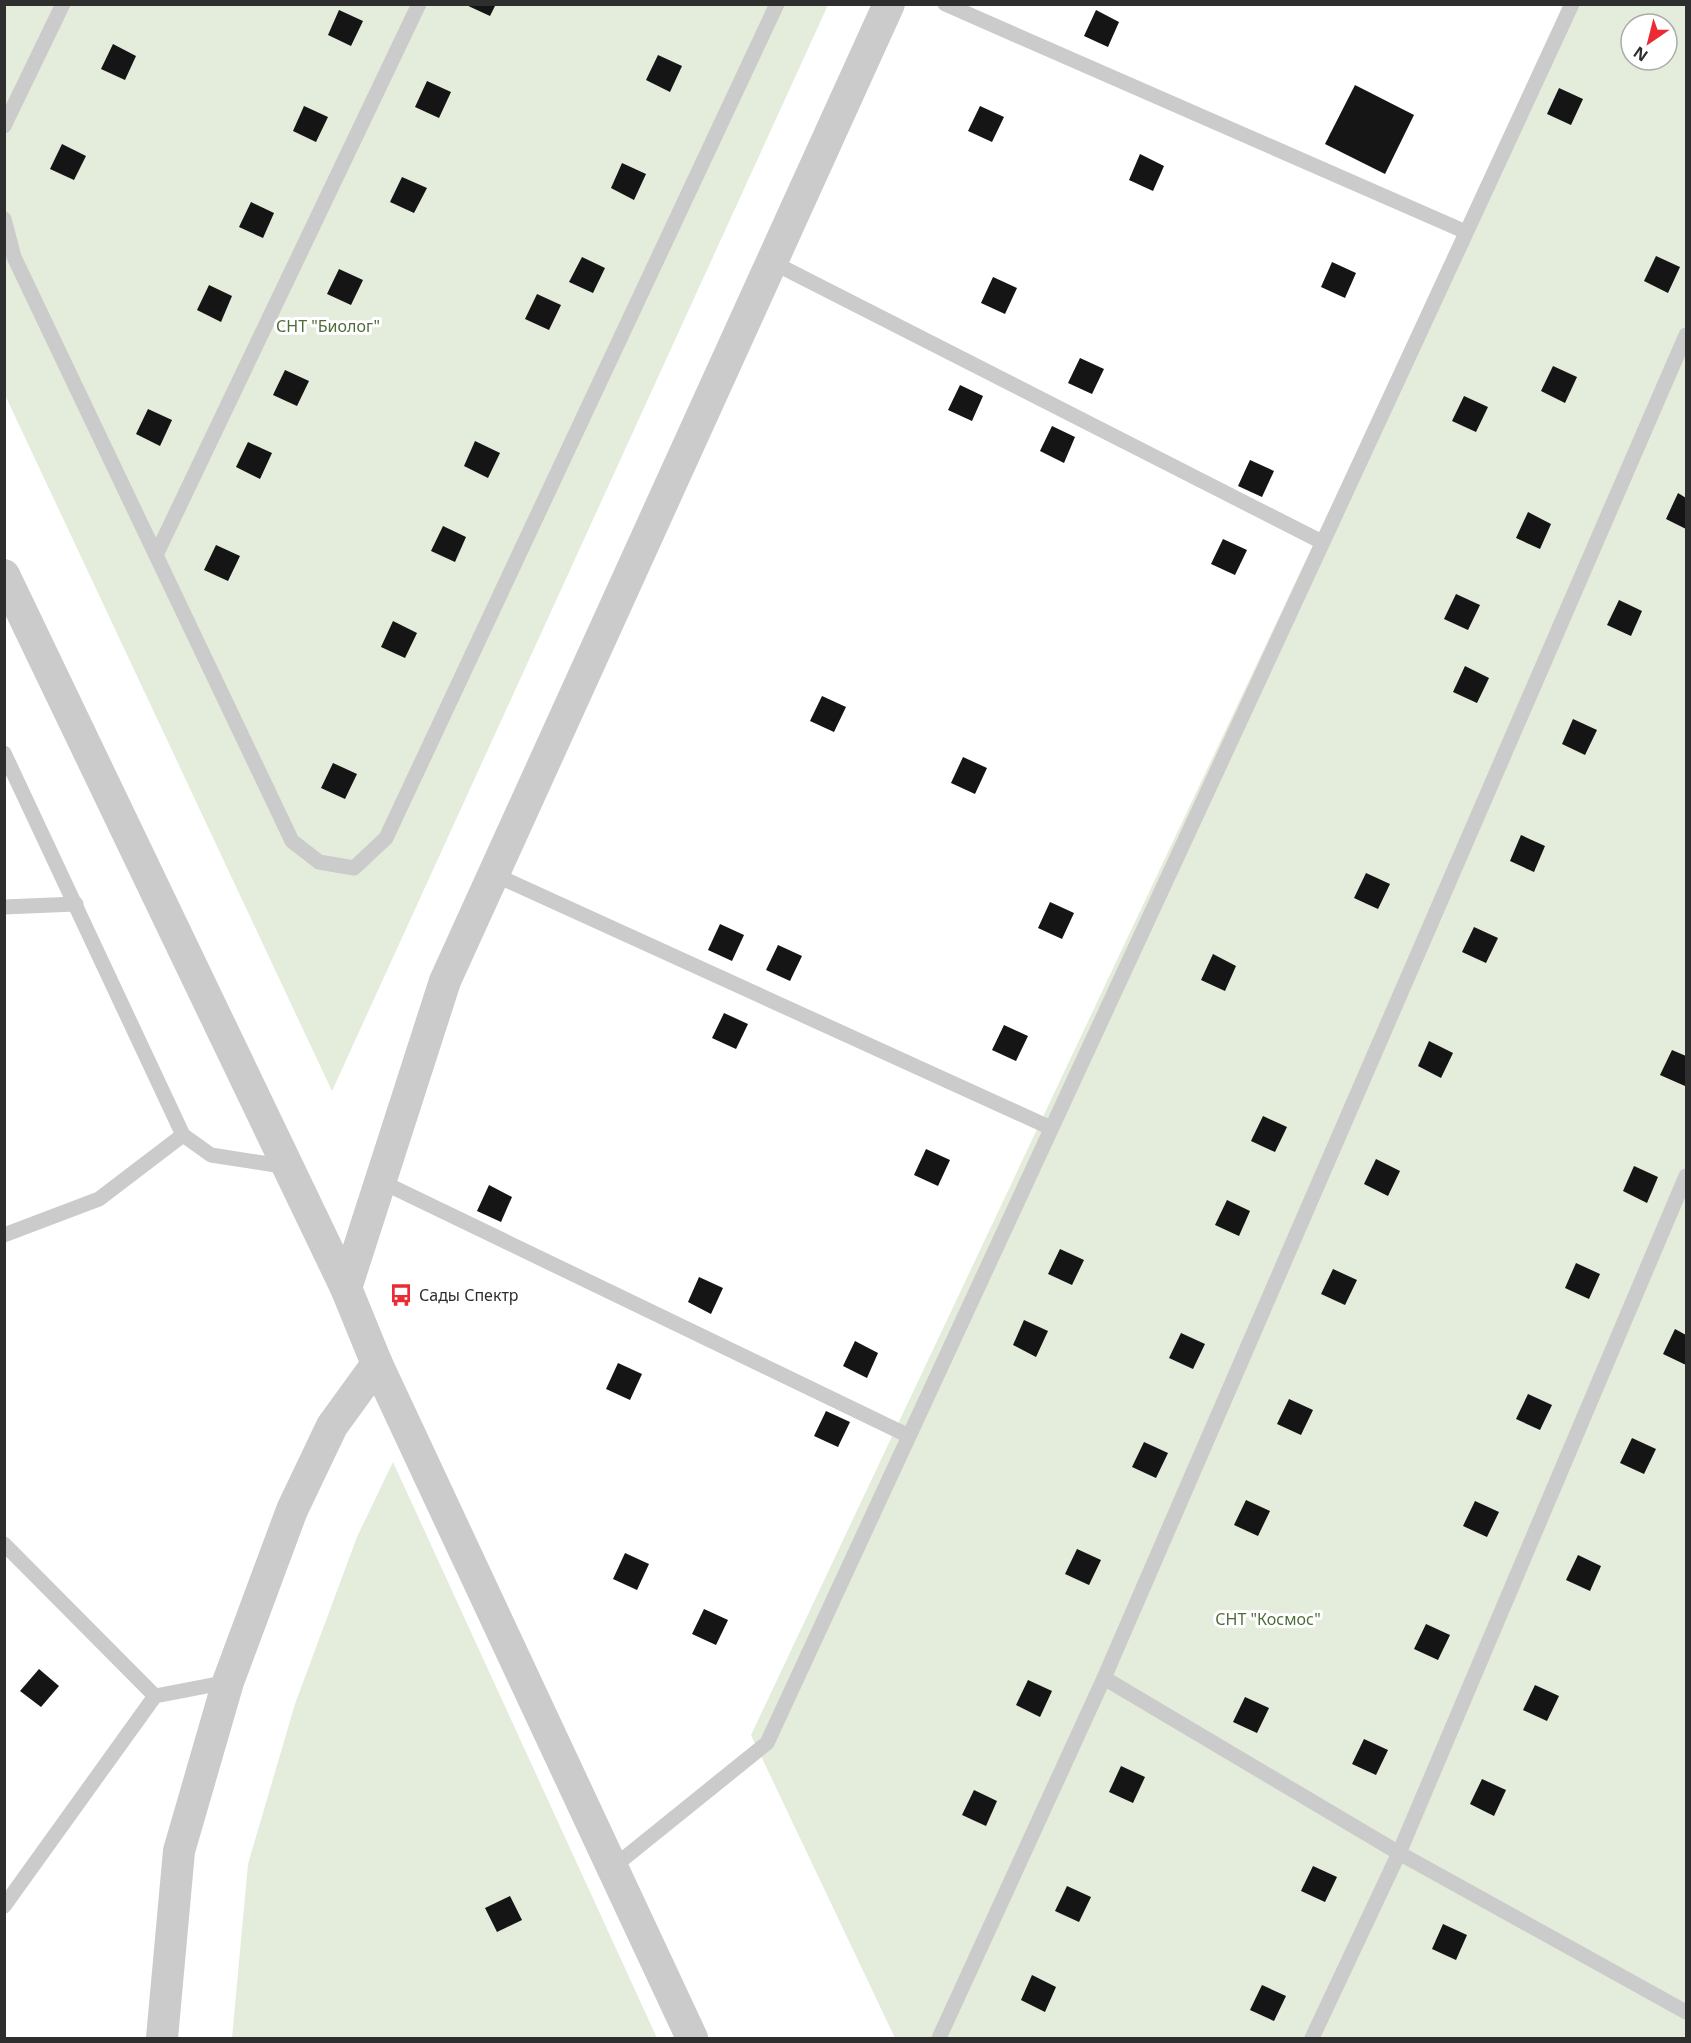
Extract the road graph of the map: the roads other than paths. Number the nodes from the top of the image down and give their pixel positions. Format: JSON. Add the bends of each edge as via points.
{"nodes":[{"id":1,"x":63,"y":4,"type":"edge"},
{"id":2,"x":419,"y":4,"type":"edge"},
{"id":3,"x":777,"y":4,"type":"edge"},
{"id":4,"x":889,"y":4,"type":"edge"},
{"id":5,"x":945,"y":4,"type":"edge"},
{"id":6,"x":1572,"y":4,"type":"edge"},
{"id":7,"x":4,"y":126,"type":"edge"},
{"id":8,"x":4,"y":219,"type":"edge"},
{"id":9,"x":1466,"y":232,"type":"junction"},
{"id":10,"x":772,"y":262,"type":"junction"},
{"id":11,"x":1686,"y":335,"type":"edge"},
{"id":12,"x":1322,"y":542,"type":"junction"},
{"id":13,"x":156,"y":555,"type":"junction"},
{"id":14,"x":4,"y":575,"type":"edge"},
{"id":15,"x":4,"y":753,"type":"edge"},
{"id":16,"x":493,"y":874,"type":"junction"},
{"id":17,"x":76,"y":904,"type":"junction"},
{"id":18,"x":4,"y":906,"type":"edge"},
{"id":19,"x":1052,"y":1128,"type":"junction"},
{"id":20,"x":183,"y":1135,"type":"junction"},
{"id":21,"x":288,"y":1167,"type":"junction"},
{"id":22,"x":1686,"y":1176,"type":"edge"},
{"id":23,"x":380,"y":1181,"type":"junction"},
{"id":24,"x":4,"y":1235,"type":"edge"},
{"id":25,"x":345,"y":1288,"type":"junction"},
{"id":26,"x":376,"y":1364,"type":"junction"},
{"id":27,"x":909,"y":1436,"type":"junction"},
{"id":28,"x":4,"y":1544,"type":"edge"},
{"id":29,"x":1104,"y":1678,"type":"junction"},
{"id":30,"x":228,"y":1682,"type":"junction"},
{"id":31,"x":155,"y":1696,"type":"junction"},
{"id":32,"x":1399,"y":1853,"type":"junction"},
{"id":33,"x":612,"y":1868,"type":"junction"},
{"id":34,"x":4,"y":1906,"type":"edge"},
{"id":35,"x":1686,"y":2012,"type":"edge"},
{"id":36,"x":162,"y":2038,"type":"edge"},
{"id":37,"x":692,"y":2038,"type":"edge"},
{"id":38,"x":939,"y":2038,"type":"edge"},
{"id":39,"x":1312,"y":2038,"type":"edge"}],
"edges":[{"from":1,"to":7,"type":"lane"},
{"from":2,"to":13,"type":"lane"},
{"from":3,"to":13,"type":"lane","via":[[386,838],[354,868],[319,862],[292,842]]},
{"from":4,"to":10,"type":"street"},
{"from":5,"to":9,"type":"lane"},
{"from":6,"to":9,"type":"lane"},
{"from":8,"to":13,"type":"lane","via":[[14,258]]},
{"from":9,"to":12,"type":"lane"},
{"from":10,"to":12,"type":"lane"},
{"from":10,"to":16,"type":"street"},
{"from":11,"to":29,"type":"lane"},
{"from":12,"to":19,"type":"lane"},
{"from":14,"to":21,"type":"street"},
{"from":15,"to":17,"type":"lane"},
{"from":16,"to":19,"type":"lane"},
{"from":16,"to":23,"type":"street","via":[[445,981]]},
{"from":17,"to":18,"type":"lane"},
{"from":17,"to":20,"type":"lane"},
{"from":19,"to":27,"type":"lane"},
{"from":20,"to":21,"type":"lane","via":[[211,1155]]},
{"from":20,"to":24,"type":"lane","via":[[99,1199]]},
{"from":21,"to":25,"type":"street"},
{"from":22,"to":32,"type":"lane"},
{"from":23,"to":25,"type":"street"},
{"from":23,"to":27,"type":"lane"},
{"from":25,"to":26,"type":"street"},
{"from":26,"to":30,"type":"street","via":[[332,1426],[292,1510]]},
{"from":26,"to":33,"type":"street"},
{"from":27,"to":33,"type":"lane","via":[[767,1743]]},
{"from":28,"to":31,"type":"lane"},
{"from":29,"to":32,"type":"lane"},
{"from":29,"to":38,"type":"lane"},
{"from":30,"to":31,"type":"lane"},
{"from":30,"to":36,"type":"street","via":[[179,1851]]},
{"from":31,"to":34,"type":"lane"},
{"from":32,"to":35,"type":"lane"},
{"from":32,"to":39,"type":"lane"},
{"from":33,"to":37,"type":"street"}]}
